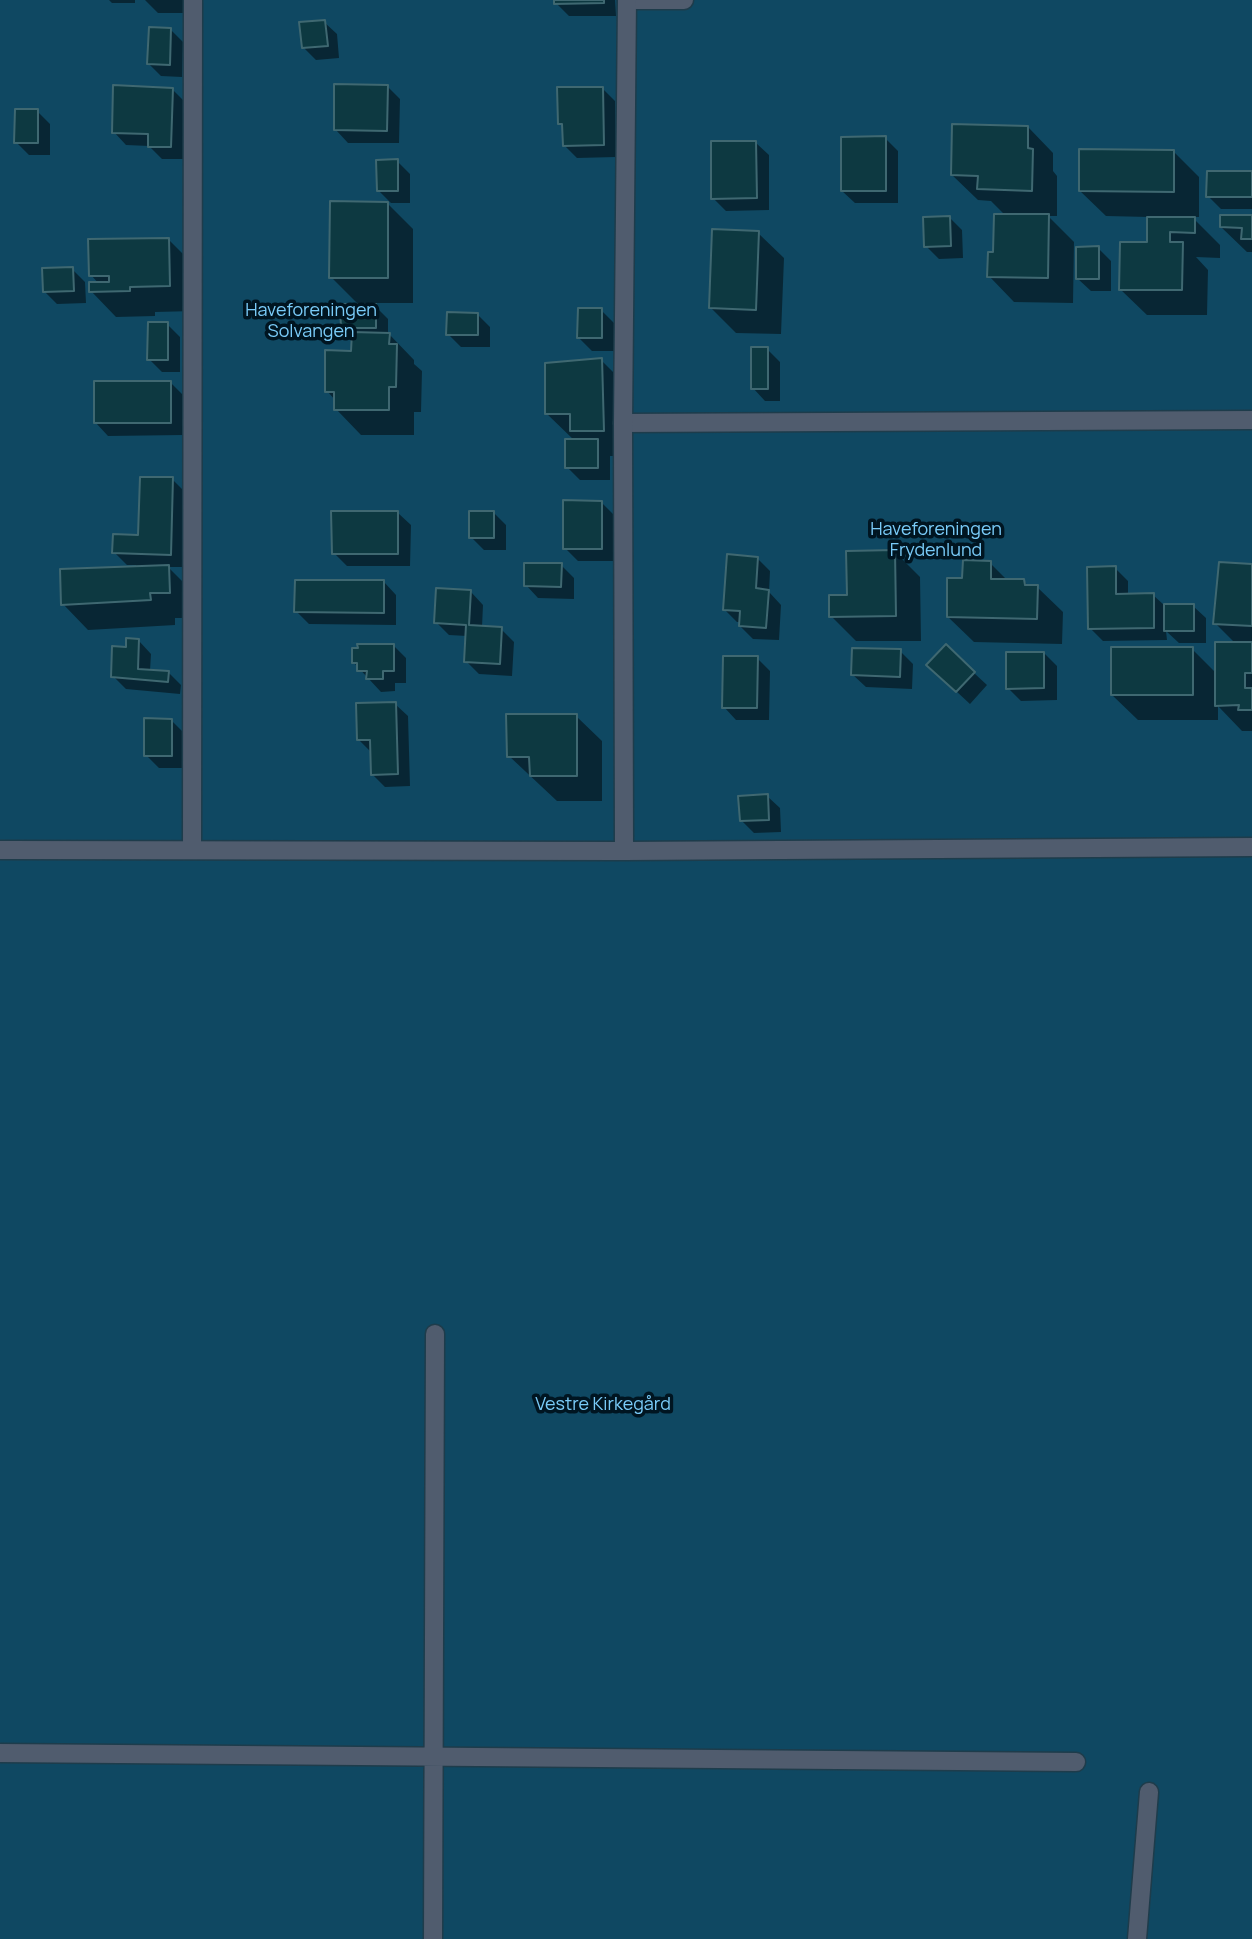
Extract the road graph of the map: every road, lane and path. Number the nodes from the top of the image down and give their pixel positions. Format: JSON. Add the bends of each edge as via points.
{"nodes":[{"id":1,"x":193,"y":0,"type":"edge"},
{"id":2,"x":627,"y":0,"type":"edge"},
{"id":3,"x":684,"y":0,"type":"edge"},
{"id":4,"x":1252,"y":420,"type":"edge"},
{"id":5,"x":623,"y":423,"type":"junction"},
{"id":6,"x":1252,"y":847,"type":"edge"},
{"id":7,"x":0,"y":850,"type":"edge"},
{"id":8,"x":192,"y":850,"type":"junction"},
{"id":9,"x":624,"y":851,"type":"junction"},
{"id":10,"x":435,"y":1334,"type":"dead end"},
{"id":11,"x":0,"y":1753,"type":"edge"},
{"id":12,"x":434,"y":1758,"type":"junction"},
{"id":13,"x":1076,"y":1762,"type":"dead end"},
{"id":14,"x":1149,"y":1792,"type":"dead end"},
{"id":15,"x":433,"y":1939,"type":"edge"},
{"id":16,"x":1137,"y":1939,"type":"edge"}],
"edges":[{"from":1,"to":8,"type":"street"},
{"from":2,"to":3,"type":"street"},
{"from":2,"to":5,"type":"street"},
{"from":4,"to":5,"type":"street"},
{"from":5,"to":9,"type":"street"},
{"from":6,"to":9,"type":"street"},
{"from":7,"to":8,"type":"street"},
{"from":8,"to":9,"type":"street"},
{"from":10,"to":12,"type":"street"},
{"from":11,"to":12,"type":"street"},
{"from":12,"to":13,"type":"street"},
{"from":12,"to":15,"type":"street"},
{"from":14,"to":16,"type":"street"}]}
